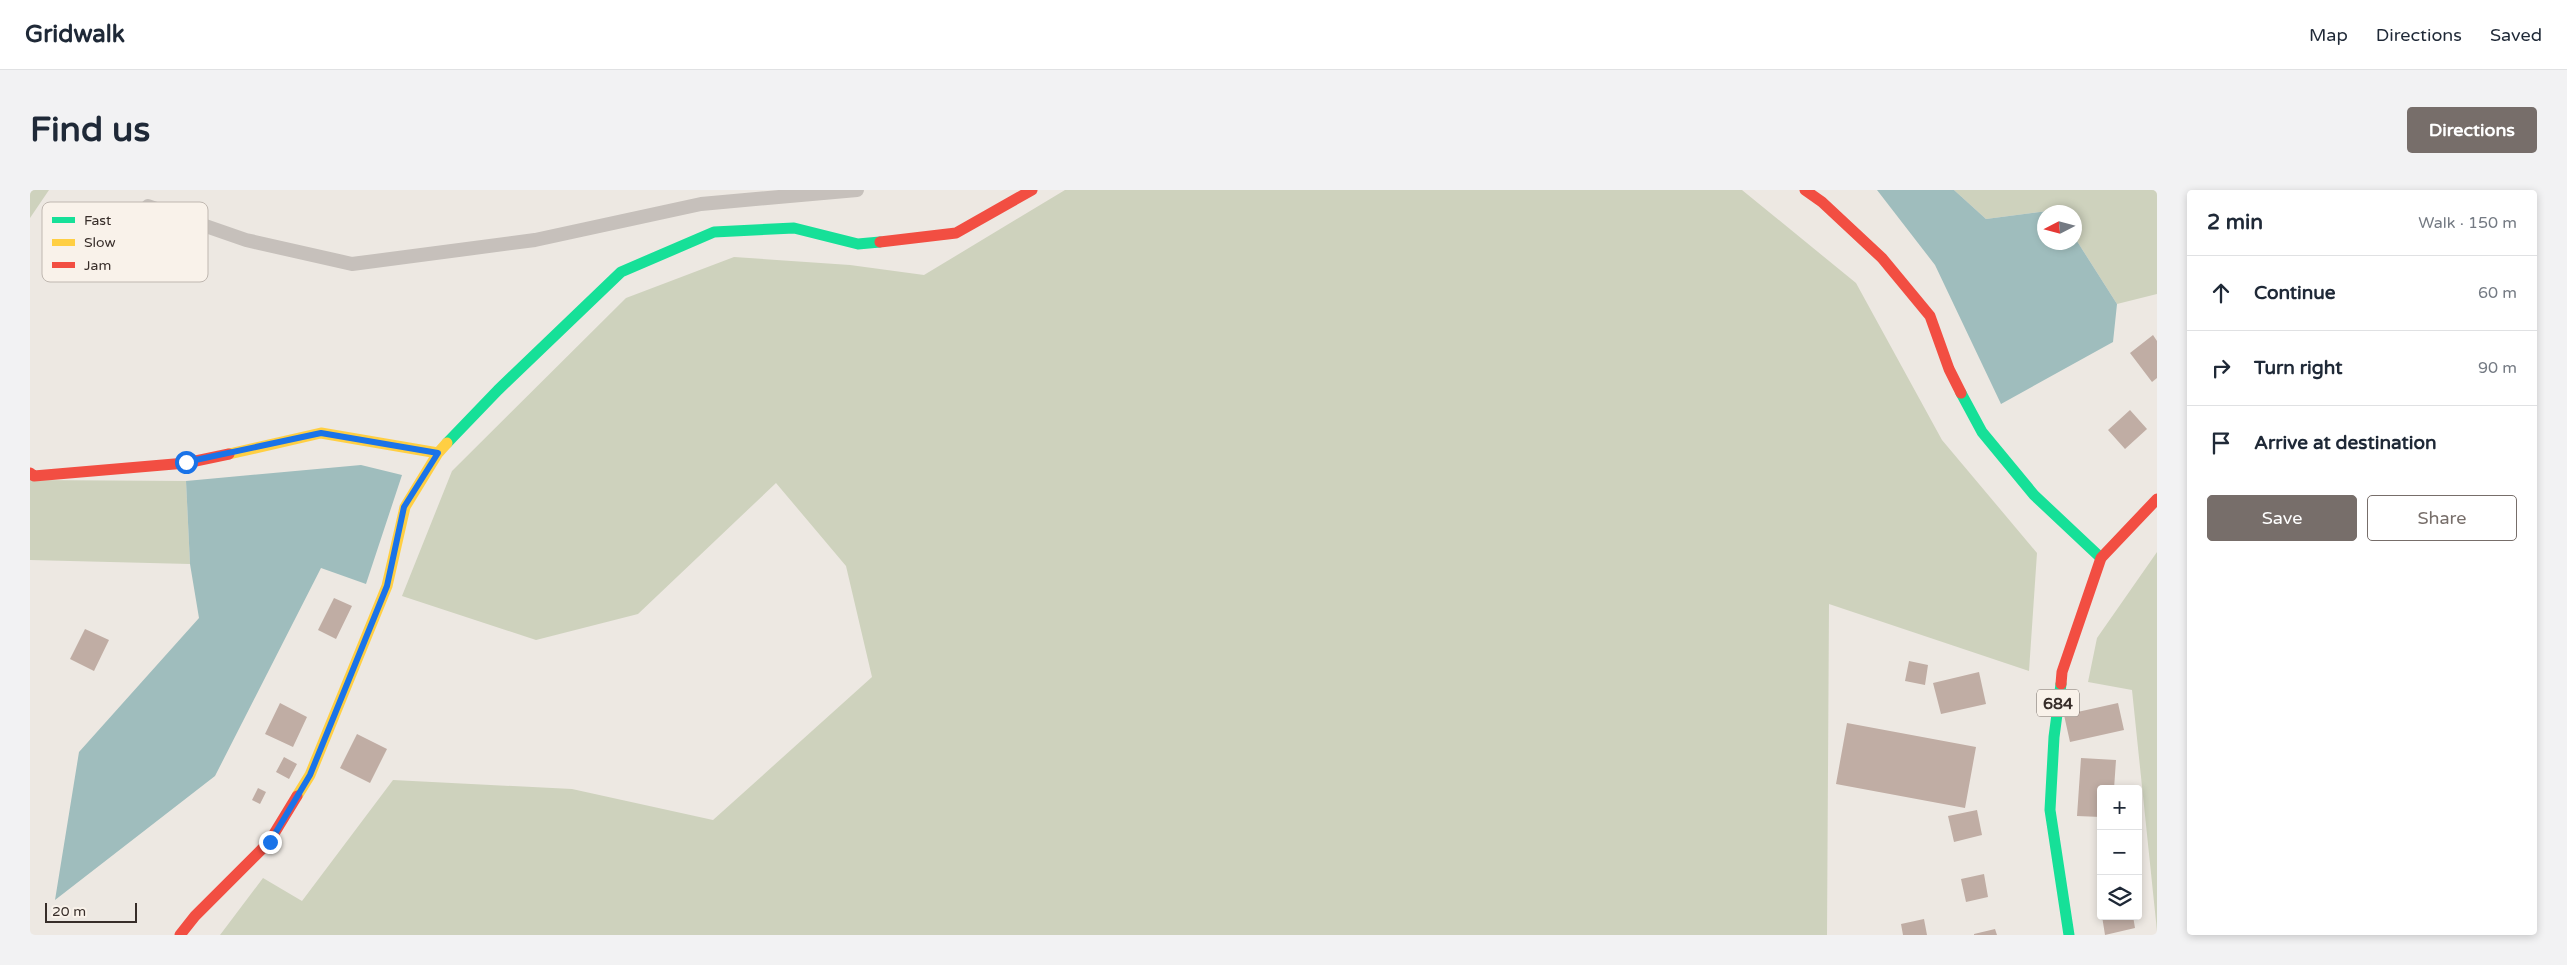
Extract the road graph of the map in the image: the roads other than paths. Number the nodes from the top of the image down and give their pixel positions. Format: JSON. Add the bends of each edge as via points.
{"nodes":[{"id":1,"x":858,"y":190,"type":"edge"},
{"id":2,"x":1032,"y":190,"type":"edge"},
{"id":3,"x":1805,"y":190,"type":"edge"},
{"id":4,"x":208,"y":227,"type":"edge"},
{"id":5,"x":438,"y":453,"type":"junction"},
{"id":6,"x":30,"y":473,"type":"edge"},
{"id":7,"x":2157,"y":499,"type":"edge"},
{"id":8,"x":2101,"y":558,"type":"junction"},
{"id":9,"x":180,"y":935,"type":"edge"},
{"id":10,"x":2069,"y":935,"type":"edge"}],
"edges":[{"from":1,"to":4,"type":"lane","via":[[701,204],[535,240],[352,264],[246,240]]},
{"from":2,"to":5,"type":"main road","via":[[956,234],[858,244],[794,228],[714,232],[621,272],[498,390]]},
{"from":3,"to":8,"type":"main road","via":[[1882,258],[1930,316],[1949,369],[1982,432],[2034,495]]},
{"from":5,"to":6,"type":"main road","via":[[321,433],[186,462],[34,476]]},
{"from":5,"to":9,"type":"main road","via":[[404,507],[387,586],[310,775],[270,842]]},
{"from":7,"to":8,"type":"main road","number":"684"},
{"from":8,"to":10,"type":"main road","number":"684","via":[[2062,672],[2054,737],[2050,810]]}]}
